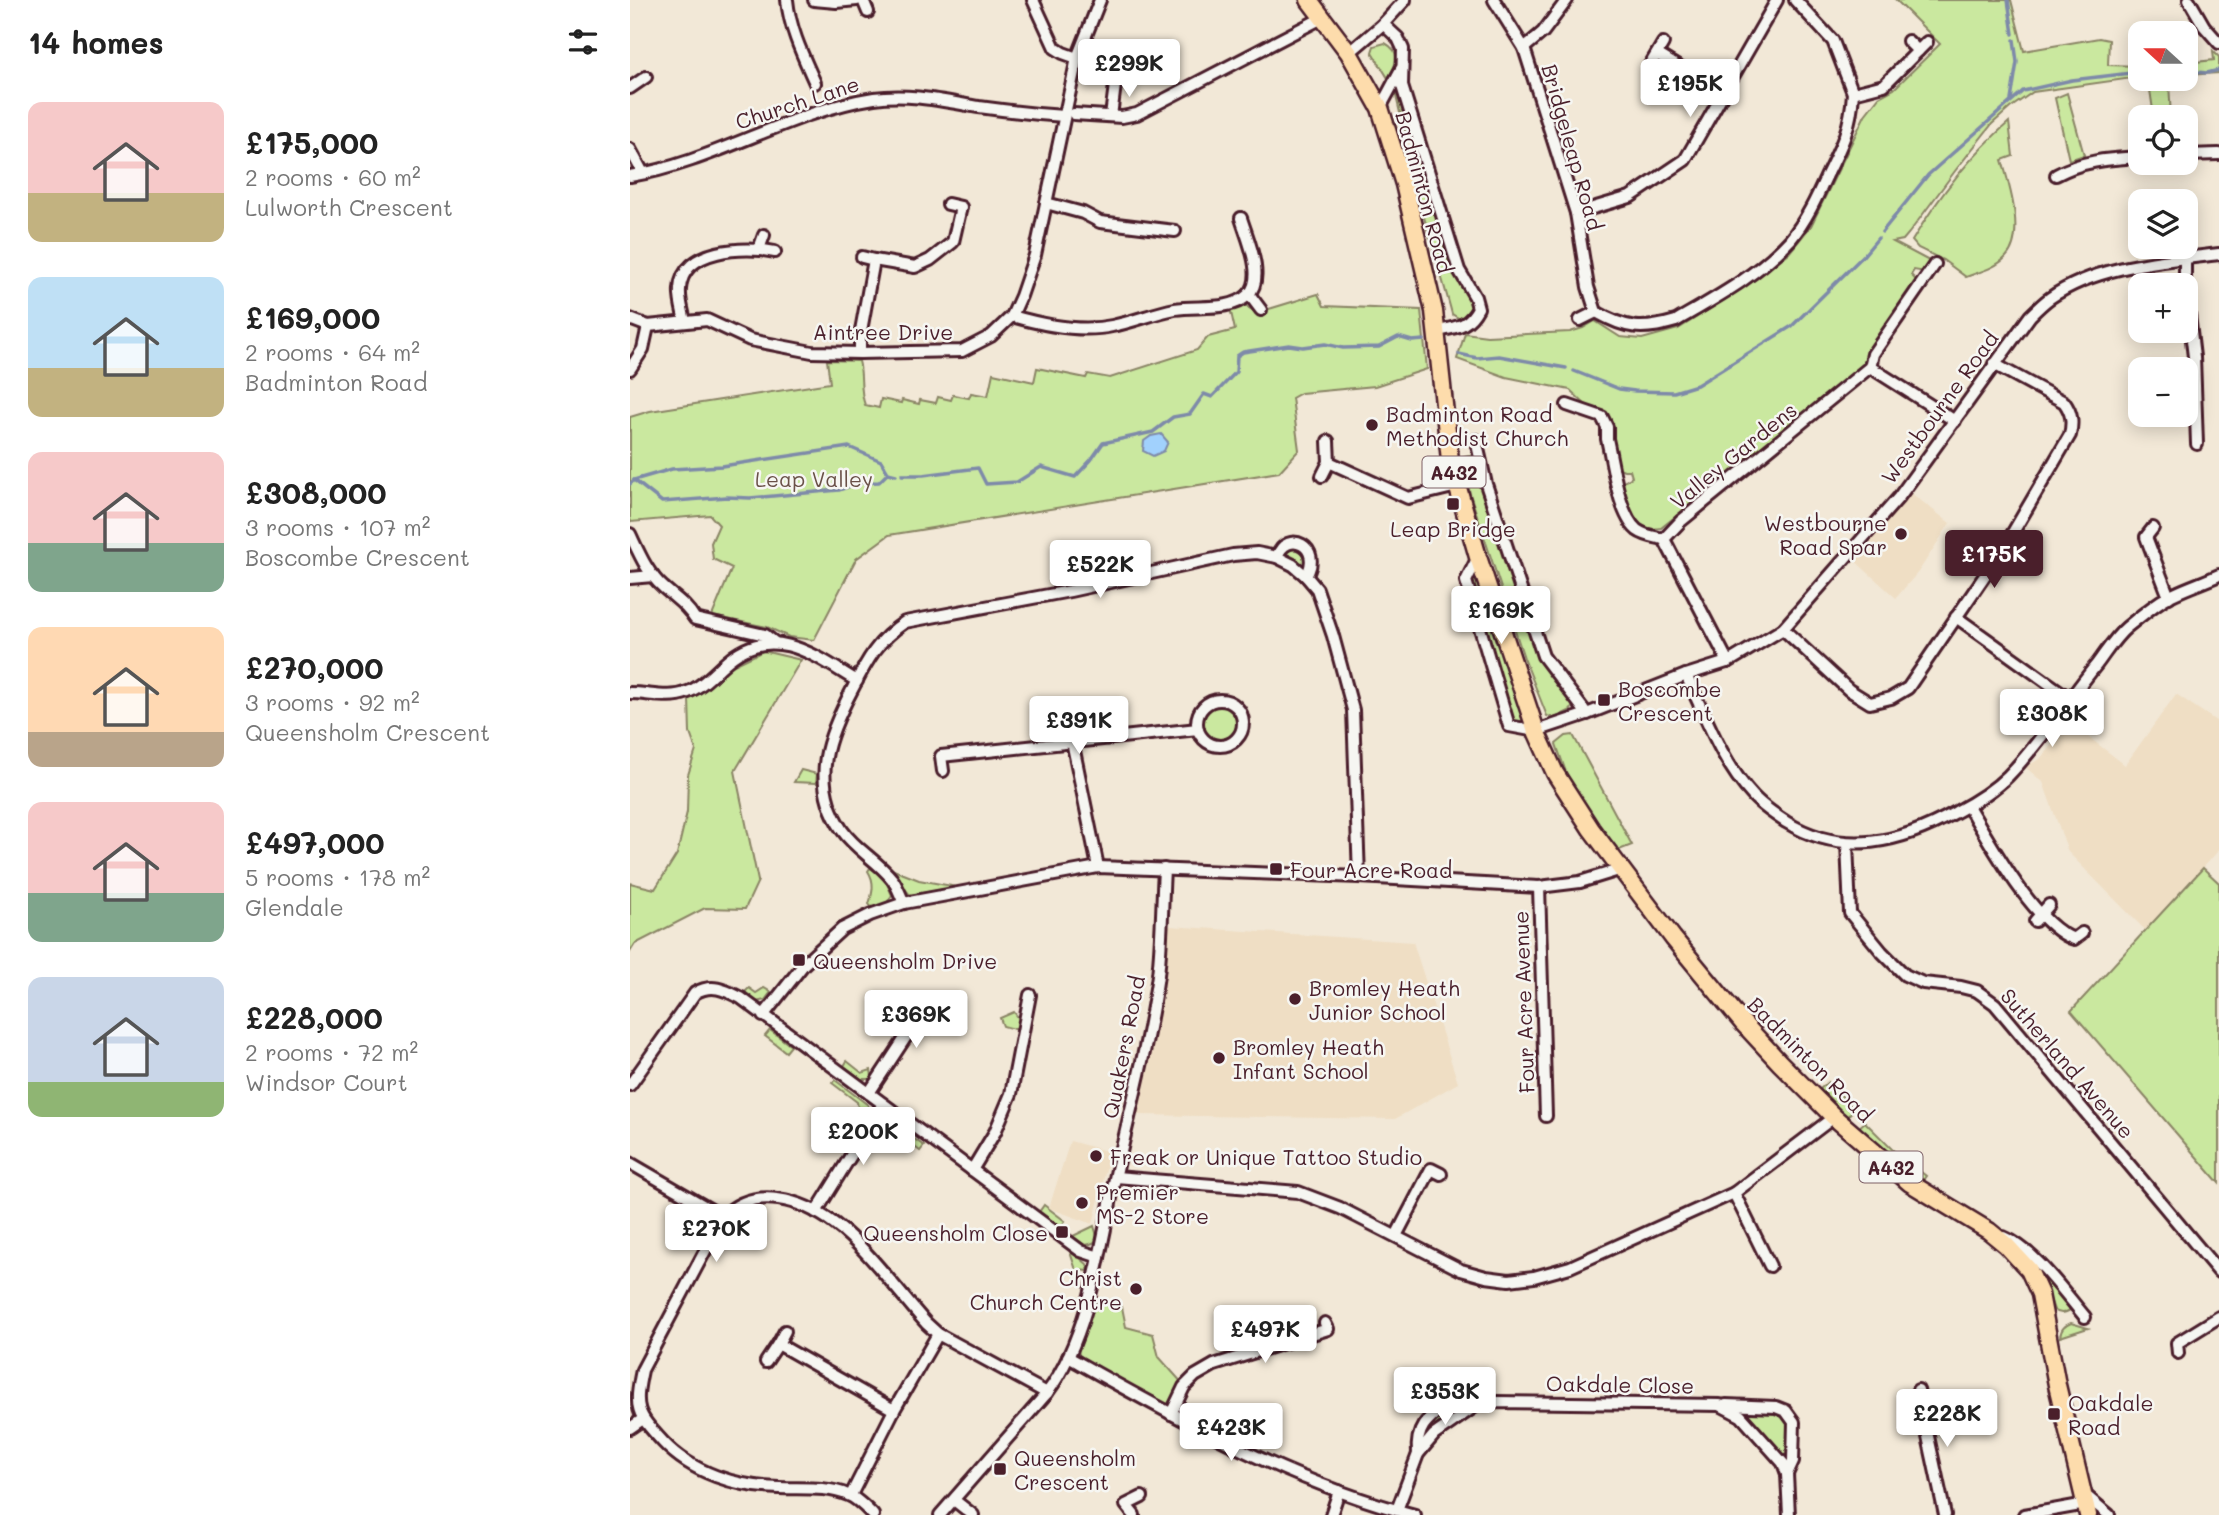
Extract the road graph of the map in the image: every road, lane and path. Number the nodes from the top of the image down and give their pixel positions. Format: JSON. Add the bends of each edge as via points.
{"nodes":[{"id":1,"x":787,"y":0,"type":"edge"},
{"id":2,"x":814,"y":0,"type":"edge"},
{"id":3,"x":857,"y":0,"type":"edge"},
{"id":4,"x":863,"y":0,"type":"edge"},
{"id":5,"x":1033,"y":0,"type":"edge"},
{"id":6,"x":1100,"y":0,"type":"edge"},
{"id":7,"x":1309,"y":0,"type":"edge"},
{"id":8,"x":1405,"y":0,"type":"edge"},
{"id":9,"x":1494,"y":0,"type":"edge"},
{"id":10,"x":1567,"y":0,"type":"edge"},
{"id":11,"x":1777,"y":0,"type":"edge"},
{"id":12,"x":1795,"y":0,"type":"edge"},
{"id":13,"x":2189,"y":0,"type":"edge"},
{"id":14,"x":868,"y":12,"type":"dead end"},
{"id":15,"x":1322,"y":18,"type":"junction"},
{"id":16,"x":1383,"y":24,"type":"junction"},
{"id":17,"x":1908,"y":41,"type":"dead end"},
{"id":18,"x":1927,"y":41,"type":"dead end"},
{"id":19,"x":1662,"y":43,"type":"dead end"},
{"id":20,"x":2219,"y":43,"type":"edge"},
{"id":21,"x":1524,"y":48,"type":"junction"},
{"id":22,"x":1918,"y":51,"type":"junction"},
{"id":23,"x":1349,"y":53,"type":"junction"},
{"id":24,"x":1657,"y":54,"type":"junction"},
{"id":25,"x":1077,"y":58,"type":"junction"},
{"id":26,"x":1650,"y":65,"type":"dead end"},
{"id":27,"x":1402,"y":67,"type":"junction"},
{"id":28,"x":646,"y":77,"type":"dead end"},
{"id":29,"x":1116,"y":77,"type":"dead end"},
{"id":30,"x":815,"y":83,"type":"dead end"},
{"id":31,"x":630,"y":86,"type":"edge"},
{"id":32,"x":1853,"y":93,"type":"junction"},
{"id":33,"x":1722,"y":94,"type":"junction"},
{"id":34,"x":1380,"y":108,"type":"junction"},
{"id":35,"x":1069,"y":115,"type":"junction"},
{"id":36,"x":1111,"y":116,"type":"junction"},
{"id":37,"x":630,"y":149,"type":"edge"},
{"id":38,"x":2219,"y":154,"type":"edge"},
{"id":39,"x":2198,"y":155,"type":"edge"},
{"id":40,"x":2128,"y":158,"type":"edge"},
{"id":41,"x":643,"y":173,"type":"junction"},
{"id":42,"x":2056,"y":175,"type":"dead end"},
{"id":43,"x":630,"y":176,"type":"edge"},
{"id":44,"x":1046,"y":203,"type":"junction"},
{"id":45,"x":948,"y":204,"type":"dead end"},
{"id":46,"x":1576,"y":213,"type":"junction"},
{"id":47,"x":1241,"y":218,"type":"dead end"},
{"id":48,"x":1175,"y":231,"type":"dead end"},
{"id":49,"x":764,"y":235,"type":"dead end"},
{"id":50,"x":759,"y":249,"type":"junction"},
{"id":51,"x":775,"y":252,"type":"dead end"},
{"id":52,"x":2219,"y":254,"type":"edge"},
{"id":53,"x":2198,"y":256,"type":"edge"},
{"id":54,"x":862,"y":257,"type":"dead end"},
{"id":55,"x":2180,"y":259,"type":"edge"},
{"id":56,"x":874,"y":260,"type":"junction"},
{"id":57,"x":1935,"y":264,"type":"dead end"},
{"id":58,"x":1249,"y":294,"type":"junction"},
{"id":59,"x":1261,"y":310,"type":"dead end"},
{"id":60,"x":1596,"y":312,"type":"junction"},
{"id":61,"x":1012,"y":316,"type":"junction"},
{"id":62,"x":630,"y":320,"type":"edge"},
{"id":63,"x":1580,"y":320,"type":"dead end"},
{"id":64,"x":685,"y":322,"type":"junction"},
{"id":65,"x":648,"y":326,"type":"junction"},
{"id":66,"x":1437,"y":331,"type":"junction"},
{"id":67,"x":2192,"y":343,"type":"edge"},
{"id":68,"x":860,"y":353,"type":"junction"},
{"id":69,"x":1994,"y":364,"type":"junction"},
{"id":70,"x":1870,"y":367,"type":"junction"},
{"id":71,"x":630,"y":369,"type":"edge"},
{"id":72,"x":1567,"y":404,"type":"dead end"},
{"id":73,"x":1955,"y":421,"type":"junction"},
{"id":74,"x":1476,"y":440,"type":"dead end"},
{"id":75,"x":1328,"y":441,"type":"dead end"},
{"id":76,"x":2197,"y":444,"type":"dead end"},
{"id":77,"x":1329,"y":462,"type":"junction"},
{"id":78,"x":1322,"y":476,"type":"dead end"},
{"id":79,"x":1457,"y":486,"type":"junction"},
{"id":80,"x":2153,"y":528,"type":"dead end"},
{"id":81,"x":630,"y":534,"type":"edge"},
{"id":82,"x":1664,"y":539,"type":"junction"},
{"id":83,"x":1277,"y":557,"type":"junction"},
{"id":84,"x":1478,"y":557,"type":"junction"},
{"id":85,"x":2219,"y":575,"type":"edge"},
{"id":86,"x":653,"y":576,"type":"junction"},
{"id":87,"x":1306,"y":576,"type":"junction"},
{"id":88,"x":630,"y":578,"type":"edge"},
{"id":89,"x":2169,"y":597,"type":"junction"},
{"id":90,"x":1956,"y":617,"type":"junction"},
{"id":91,"x":1783,"y":629,"type":"junction"},
{"id":92,"x":775,"y":643,"type":"junction"},
{"id":93,"x":1728,"y":662,"type":"junction"},
{"id":94,"x":1686,"y":675,"type":"junction"},
{"id":95,"x":857,"y":681,"type":"junction"},
{"id":96,"x":630,"y":692,"type":"edge"},
{"id":97,"x":2069,"y":698,"type":"junction"},
{"id":98,"x":1587,"y":714,"type":"junction"},
{"id":99,"x":1198,"y":729,"type":"junction"},
{"id":100,"x":1536,"y":731,"type":"junction"},
{"id":101,"x":1072,"y":741,"type":"junction"},
{"id":102,"x":943,"y":771,"type":"dead end"},
{"id":103,"x":1968,"y":806,"type":"junction"},
{"id":104,"x":1847,"y":843,"type":"junction"},
{"id":105,"x":1098,"y":867,"type":"junction"},
{"id":106,"x":1164,"y":869,"type":"junction"},
{"id":107,"x":1622,"y":869,"type":"junction"},
{"id":108,"x":1359,"y":877,"type":"junction"},
{"id":109,"x":1539,"y":887,"type":"junction"},
{"id":110,"x":904,"y":903,"type":"junction"},
{"id":111,"x":2082,"y":933,"type":"dead end"},
{"id":112,"x":1030,"y":995,"type":"dead end"},
{"id":113,"x":763,"y":1016,"type":"junction"},
{"id":114,"x":929,"y":1026,"type":"dead end"},
{"id":115,"x":630,"y":1085,"type":"edge"},
{"id":116,"x":869,"y":1093,"type":"junction"},
{"id":117,"x":883,"y":1104,"type":"junction"},
{"id":118,"x":1546,"y":1116,"type":"dead end"},
{"id":119,"x":1834,"y":1117,"type":"junction"},
{"id":120,"x":630,"y":1163,"type":"edge"},
{"id":121,"x":1420,"y":1163,"type":"dead end"},
{"id":122,"x":972,"y":1170,"type":"junction"},
{"id":123,"x":1116,"y":1177,"type":"junction"},
{"id":124,"x":1734,"y":1193,"type":"junction"},
{"id":125,"x":816,"y":1212,"type":"junction"},
{"id":126,"x":723,"y":1217,"type":"junction"},
{"id":127,"x":1989,"y":1231,"type":"junction"},
{"id":128,"x":1396,"y":1236,"type":"junction"},
{"id":129,"x":1098,"y":1257,"type":"junction"},
{"id":130,"x":1770,"y":1266,"type":"dead end"},
{"id":131,"x":2219,"y":1272,"type":"edge"},
{"id":132,"x":2085,"y":1317,"type":"dead end"},
{"id":133,"x":2219,"y":1317,"type":"edge"},
{"id":134,"x":1329,"y":1329,"type":"dead end"},
{"id":135,"x":785,"y":1331,"type":"dead end"},
{"id":136,"x":938,"y":1334,"type":"junction"},
{"id":137,"x":778,"y":1344,"type":"junction"},
{"id":138,"x":2178,"y":1353,"type":"dead end"},
{"id":139,"x":1068,"y":1357,"type":"junction"},
{"id":140,"x":766,"y":1362,"type":"dead end"},
{"id":141,"x":1918,"y":1390,"type":"dead end"},
{"id":142,"x":1047,"y":1393,"type":"junction"},
{"id":143,"x":1477,"y":1405,"type":"junction"},
{"id":144,"x":1720,"y":1405,"type":"junction"},
{"id":145,"x":894,"y":1410,"type":"junction"},
{"id":146,"x":1171,"y":1414,"type":"junction"},
{"id":147,"x":643,"y":1419,"type":"junction"},
{"id":148,"x":630,"y":1428,"type":"edge"},
{"id":149,"x":1418,"y":1454,"type":"junction"},
{"id":150,"x":1787,"y":1474,"type":"junction"},
{"id":151,"x":1339,"y":1491,"type":"junction"},
{"id":152,"x":851,"y":1495,"type":"junction"},
{"id":153,"x":1142,"y":1497,"type":"dead end"},
{"id":154,"x":954,"y":1500,"type":"junction"},
{"id":155,"x":2085,"y":1504,"type":"edge"},
{"id":156,"x":1397,"y":1510,"type":"junction"},
{"id":157,"x":873,"y":1515,"type":"edge"},
{"id":158,"x":940,"y":1515,"type":"edge"},
{"id":159,"x":973,"y":1515,"type":"edge"},
{"id":160,"x":1134,"y":1515,"type":"edge"},
{"id":161,"x":1331,"y":1515,"type":"edge"},
{"id":162,"x":1415,"y":1515,"type":"edge"},
{"id":163,"x":1789,"y":1515,"type":"edge"},
{"id":164,"x":1945,"y":1515,"type":"edge"},
{"id":165,"x":2024,"y":1515,"type":"edge"},
{"id":166,"x":2109,"y":1515,"type":"edge"}],
"edges":[{"from":1,"to":30,"type":"street","via":[[797,41]]},
{"from":2,"to":3,"type":"street"},
{"from":4,"to":14,"type":"street"},
{"from":5,"to":25,"type":"street","via":[[1055,48]]},
{"from":6,"to":25,"type":"street","name":"Aintree Drive"},
{"from":7,"to":15,"type":"main road","name":"Badminton Road","number":"A432"},
{"from":8,"to":16,"type":"street"},
{"from":9,"to":21,"type":"street","name":"Bridgeleap Road"},
{"from":10,"to":21,"type":"street"},
{"from":11,"to":33,"type":"street"},
{"from":12,"to":32,"type":"street","via":[[1833,41]]},
{"from":13,"to":20,"type":"street"},
{"from":15,"to":23,"type":"main road","name":"Badminton Road","number":"A432"},
{"from":15,"to":36,"type":"street","name":"Church Lane","via":[[1137,114]]},
{"from":16,"to":23,"type":"street"},
{"from":16,"to":27,"type":"street","name":"Badminton Road","via":[[1403,48]]},
{"from":17,"to":22,"type":"street"},
{"from":18,"to":22,"type":"street"},
{"from":19,"to":24,"type":"street"},
{"from":21,"to":46,"type":"street","name":"Bridgeleap Road"},
{"from":22,"to":32,"type":"street","via":[[1884,85]]},
{"from":23,"to":34,"type":"main road","name":"Badminton Road","number":"A432"},
{"from":24,"to":26,"type":"street"},
{"from":24,"to":33,"type":"street"},
{"from":25,"to":35,"type":"street","name":"Aintree Drive"},
{"from":27,"to":34,"type":"street"},
{"from":27,"to":66,"type":"street","name":"Badminton Road","via":[[1402,86],[1458,270],[1478,308],[1472,319]]},
{"from":28,"to":31,"type":"street"},
{"from":29,"to":36,"type":"street"},
{"from":32,"to":60,"type":"street","via":[[1846,136],[1811,208],[1791,239],[1765,264],[1676,321],[1634,328]]},
{"from":33,"to":46,"type":"street","via":[[1685,160],[1630,197]]},
{"from":34,"to":66,"type":"main road","name":"Badminton Road","number":"A432","via":[[1404,184]]},
{"from":35,"to":36,"type":"street","name":"Church Lane"},
{"from":35,"to":41,"type":"street","name":"Church Lane","via":[[1026,114],[928,97],[875,98],[826,110]]},
{"from":35,"to":44,"type":"street","name":"Aintree Drive"},
{"from":37,"to":41,"type":"street"},
{"from":38,"to":39,"type":"street"},
{"from":40,"to":42,"type":"street","via":[[2087,162]]},
{"from":41,"to":43,"type":"street","name":"Church Lane"},
{"from":44,"to":48,"type":"street","via":[[1100,222]]},
{"from":44,"to":61,"type":"street","name":"Aintree Drive","via":[[1035,254]]},
{"from":45,"to":56,"type":"street","via":[[961,207],[953,242],[938,255],[915,267]]},
{"from":46,"to":60,"type":"street","name":"Bridgeleap Road"},
{"from":47,"to":58,"type":"street","via":[[1241,234],[1253,252],[1255,269]]},
{"from":49,"to":50,"type":"street"},
{"from":50,"to":51,"type":"street"},
{"from":50,"to":64,"type":"street","via":[[711,254],[694,262],[680,289]]},
{"from":52,"to":53,"type":"street","name":"Westbourne Road"},
{"from":54,"to":56,"type":"street"},
{"from":55,"to":69,"type":"street","name":"Westbourne Road","via":[[2119,270],[2068,287],[2030,316]]},
{"from":56,"to":68,"type":"street"},
{"from":57,"to":70,"type":"street","name":"Valley Gardens","via":[[1920,275]]},
{"from":58,"to":59,"type":"street"},
{"from":58,"to":61,"type":"street","via":[[1234,303],[1175,309],[1111,327],[1061,327]]},
{"from":60,"to":63,"type":"street"},
{"from":61,"to":68,"type":"street","name":"Aintree Drive","via":[[991,336],[962,351]]},
{"from":62,"to":65,"type":"street","name":"Aintree Drive"},
{"from":64,"to":65,"type":"street","name":"Aintree Drive"},
{"from":64,"to":68,"type":"street","name":"Aintree Drive","via":[[707,320],[775,346]]},
{"from":65,"to":71,"type":"street","via":[[643,349]]},
{"from":66,"to":79,"type":"main road","name":"Badminton Road","number":"A432","via":[[1450,460]]},
{"from":67,"to":76,"type":"street"},
{"from":69,"to":73,"type":"street","name":"Westbourne Road"},
{"from":69,"to":90,"type":"street","via":[[2064,402],[2073,424],[2006,546]]},
{"from":70,"to":73,"type":"street"},
{"from":70,"to":82,"type":"street","name":"Valley Gardens","via":[[1681,520]]},
{"from":72,"to":82,"type":"street","via":[[1602,417],[1624,509],[1635,528]]},
{"from":73,"to":91,"type":"street","name":"Westbourne Road","via":[[1899,497]]},
{"from":74,"to":98,"type":"street","via":[[1543,656]]},
{"from":75,"to":77,"type":"street"},
{"from":77,"to":78,"type":"street"},
{"from":77,"to":79,"type":"street","via":[[1408,498]]},
{"from":79,"to":84,"type":"main road","name":"Badminton Road","number":"A432"},
{"from":80,"to":89,"type":"street","via":[[2146,537]]},
{"from":81,"to":86,"type":"street"},
{"from":82,"to":93,"type":"street","name":"Valley Gardens"},
{"from":83,"to":87,"type":"street"},
{"from":83,"to":87,"type":"street","via":[[1287,543],[1304,545],[1312,563]]},
{"from":83,"to":95,"type":"street","via":[[1233,555],[905,622],[877,645]]},
{"from":84,"to":100,"type":"main road","name":"Badminton Road","number":"A432"},
{"from":84,"to":100,"type":"street","via":[[1466,581],[1510,726]]},
{"from":85,"to":89,"type":"street"},
{"from":86,"to":88,"type":"street"},
{"from":86,"to":92,"type":"street","via":[[695,619],[765,635]]},
{"from":87,"to":108,"type":"street","via":[[1317,589],[1353,710]]},
{"from":89,"to":97,"type":"street","via":[[2124,629]]},
{"from":90,"to":91,"type":"street","via":[[1908,688],[1870,703],[1849,690]]},
{"from":90,"to":97,"type":"street"},
{"from":91,"to":93,"type":"street","name":"Westbourne Road"},
{"from":92,"to":95,"type":"street","via":[[803,649]]},
{"from":92,"to":96,"type":"street","via":[[734,656],[690,692],[664,697]]},
{"from":93,"to":94,"type":"street","name":"Westbourne Road"},
{"from":94,"to":98,"type":"street","name":"Westbourne Road"},
{"from":94,"to":104,"type":"street","via":[[1725,754],[1754,797],[1799,830]]},
{"from":95,"to":110,"type":"street","via":[[826,750],[824,779],[830,808],[843,831],[893,880]]},
{"from":97,"to":103,"type":"street","via":[[2007,777]]},
{"from":98,"to":100,"type":"street","name":"Westbourne Road"},
{"from":99,"to":99,"type":"street","via":[[1200,711],[1213,701],[1224,700],[1241,713],[1241,731],[1231,743],[1212,744]]},
{"from":99,"to":101,"type":"street"},
{"from":100,"to":107,"type":"main road","name":"Badminton Road","number":"A432","via":[[1555,773]]},
{"from":101,"to":102,"type":"street","via":[[940,751]]},
{"from":101,"to":105,"type":"street"},
{"from":103,"to":104,"type":"street","via":[[1902,837]]},
{"from":103,"to":111,"type":"street","via":[[2010,877],[2055,928],[2074,939]]},
{"from":104,"to":131,"type":"street","name":"Sutherland Avenue","via":[[1850,913],[1882,952],[1905,975],[1923,983],[1977,991],[1995,1004]]},
{"from":105,"to":106,"type":"street"},
{"from":105,"to":110,"type":"street"},
{"from":106,"to":108,"type":"street"},
{"from":106,"to":123,"type":"street","name":"Quakers Road","via":[[1158,973]]},
{"from":107,"to":109,"type":"street"},
{"from":107,"to":119,"type":"main road","name":"Badminton Road","number":"A432","via":[[1742,1022]]},
{"from":108,"to":109,"type":"street"},
{"from":109,"to":118,"type":"street","name":"Four Acre Avenue"},
{"from":110,"to":113,"type":"street","via":[[842,929],[804,964]]},
{"from":112,"to":122,"type":"street","via":[[1022,1009],[1011,1094]]},
{"from":113,"to":115,"type":"street","via":[[727,991],[704,988],[685,1003]]},
{"from":113,"to":116,"type":"street"},
{"from":114,"to":116,"type":"street","via":[[914,1015]]},
{"from":116,"to":117,"type":"street"},
{"from":117,"to":122,"type":"street"},
{"from":117,"to":125,"type":"street"},
{"from":119,"to":124,"type":"street"},
{"from":119,"to":127,"type":"main road","name":"Badminton Road","number":"A432","via":[[1910,1183]]},
{"from":120,"to":126,"type":"street"},
{"from":121,"to":128,"type":"street","via":[[1436,1171]]},
{"from":122,"to":129,"type":"street","via":[[1081,1251]]},
{"from":123,"to":128,"type":"street","via":[[1298,1192]]},
{"from":123,"to":129,"type":"street","name":"Quakers Road"},
{"from":124,"to":128,"type":"street","via":[[1570,1267],[1534,1277],[1509,1280],[1461,1270]]},
{"from":124,"to":130,"type":"street"},
{"from":125,"to":126,"type":"street","via":[[769,1196],[732,1207]]},
{"from":125,"to":136,"type":"street","via":[[854,1241]]},
{"from":126,"to":147,"type":"street","via":[[642,1370],[636,1398]]},
{"from":127,"to":132,"type":"street","via":[[2016,1242]]},
{"from":127,"to":155,"type":"main road","name":"Badminton Road","number":"A432","via":[[2029,1270],[2040,1294]]},
{"from":129,"to":139,"type":"street","name":"Quakers Road"},
{"from":133,"to":138,"type":"street","via":[[2176,1343]]},
{"from":134,"to":146,"type":"street","via":[[1214,1365],[1184,1387]]},
{"from":135,"to":137,"type":"street"},
{"from":136,"to":142,"type":"street"},
{"from":136,"to":145,"type":"street"},
{"from":137,"to":140,"type":"street"},
{"from":137,"to":145,"type":"street"},
{"from":139,"to":142,"type":"street","name":"Quakers Road"},
{"from":139,"to":146,"type":"street"},
{"from":141,"to":164,"type":"street"},
{"from":142,"to":154,"type":"street","name":"Quakers Road"},
{"from":143,"to":144,"type":"street","name":"Oakdale Close"},
{"from":143,"to":149,"type":"street","name":"Oakdale Close","via":[[1434,1435]]},
{"from":143,"to":149,"type":"street","name":"Oakdale Close","via":[[1452,1400],[1422,1425],[1416,1440]]},
{"from":144,"to":150,"type":"street","name":"Oakdale Close","via":[[1741,1416],[1783,1463]]},
{"from":144,"to":150,"type":"street","name":"Oakdale Close","via":[[1786,1411],[1794,1422],[1793,1461]]},
{"from":145,"to":152,"type":"street"},
{"from":146,"to":151,"type":"street"},
{"from":147,"to":148,"type":"street"},
{"from":147,"to":152,"type":"street","via":[[673,1453],[713,1475],[770,1487]]},
{"from":149,"to":156,"type":"street","name":"Oakdale Close"},
{"from":150,"to":163,"type":"street","name":"Oakdale Close"},
{"from":151,"to":156,"type":"street"},
{"from":151,"to":161,"type":"street"},
{"from":152,"to":157,"type":"street"},
{"from":153,"to":160,"type":"street","via":[[1122,1507]]},
{"from":154,"to":158,"type":"street","name":"Quakers Road"},
{"from":154,"to":159,"type":"street"},
{"from":155,"to":165,"type":"street"},
{"from":155,"to":166,"type":"street"},
{"from":156,"to":162,"type":"street"}]}
